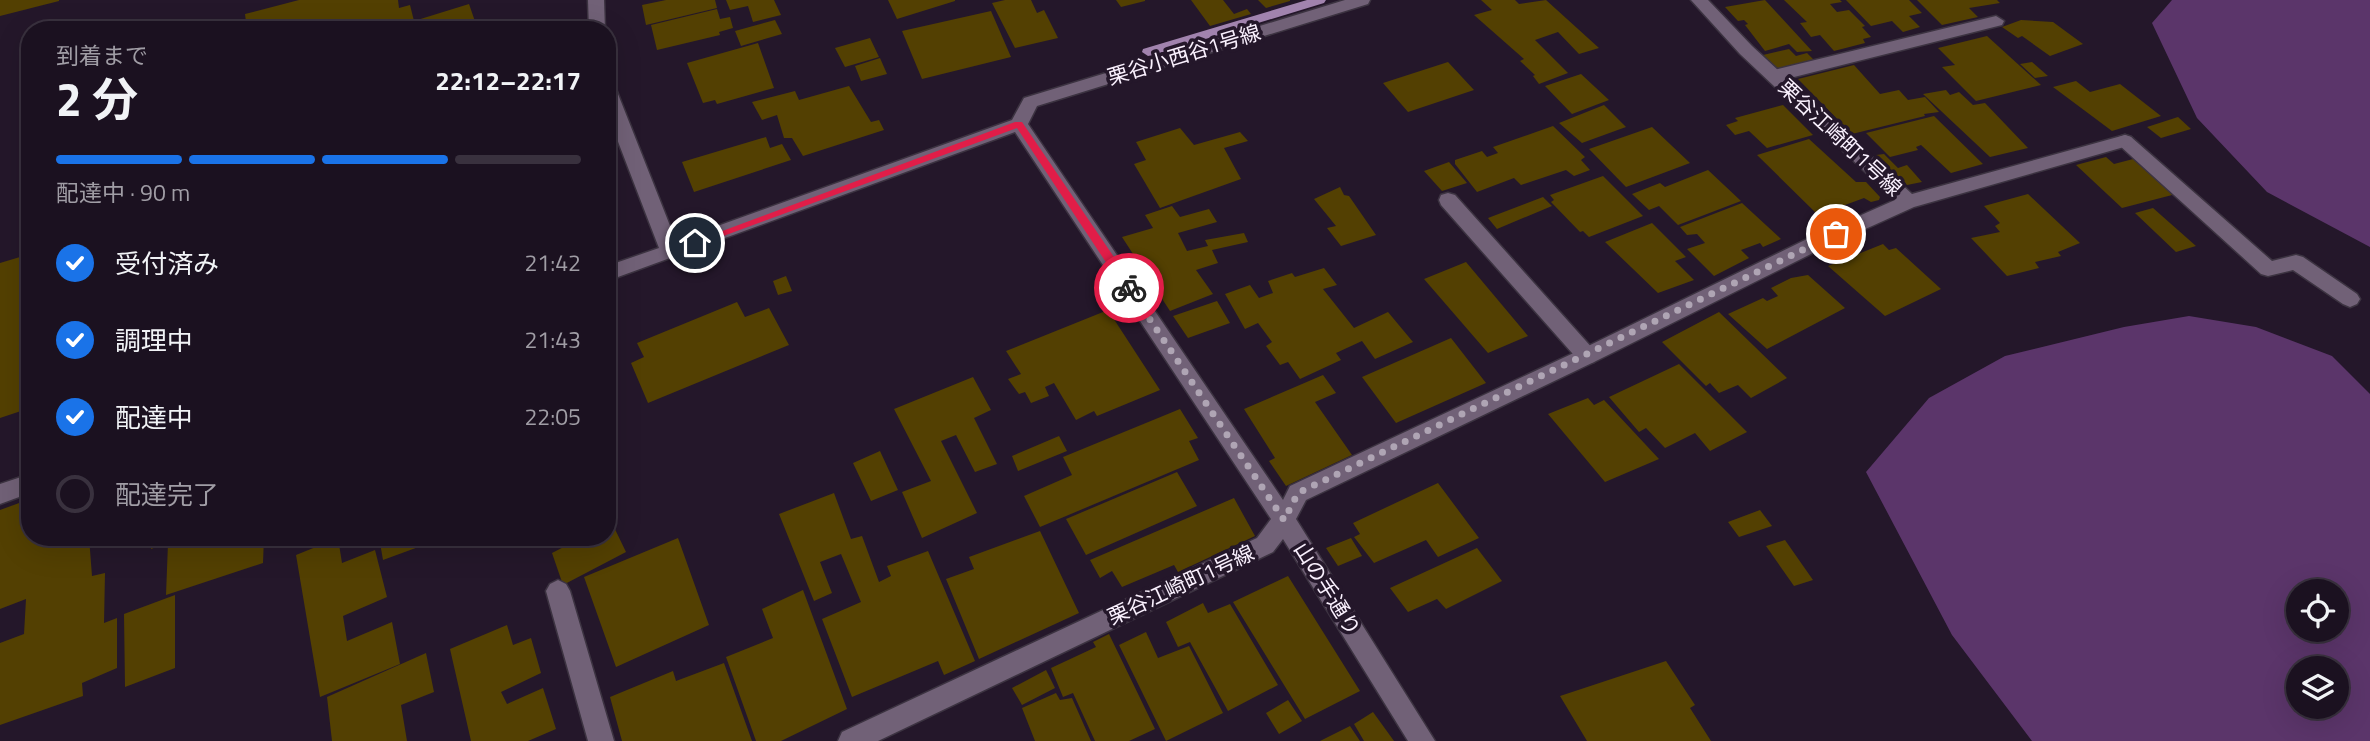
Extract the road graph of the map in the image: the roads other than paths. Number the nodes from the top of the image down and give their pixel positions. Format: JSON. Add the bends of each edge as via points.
{"nodes":[{"id":1,"x":596,"y":0,"type":"edge"},
{"id":2,"x":1362,"y":0,"type":"edge"},
{"id":3,"x":1699,"y":0,"type":"edge"},
{"id":4,"x":597,"y":21,"type":"edge"},
{"id":5,"x":1996,"y":21,"type":"dead end"},
{"id":6,"x":1774,"y":76,"type":"junction"},
{"id":7,"x":616,"y":112,"type":"edge"},
{"id":8,"x":1019,"y":124,"type":"junction"},
{"id":9,"x":1448,"y":200,"type":"dead end"},
{"id":10,"x":1908,"y":202,"type":"junction"},
{"id":11,"x":670,"y":252,"type":"junction"},
{"id":12,"x":616,"y":271,"type":"edge"},
{"id":13,"x":2350,"y":299,"type":"dead end"},
{"id":14,"x":1587,"y":356,"type":"junction"},
{"id":15,"x":21,"y":486,"type":"edge"},
{"id":16,"x":0,"y":494,"type":"edge"},
{"id":17,"x":1284,"y":520,"type":"junction"},
{"id":18,"x":558,"y":591,"type":"dead end"},
{"id":19,"x":601,"y":741,"type":"edge"},
{"id":20,"x":851,"y":741,"type":"edge"},
{"id":21,"x":1422,"y":741,"type":"edge"}],
"edges":[{"from":1,"to":4,"type":"street"},
{"from":2,"to":8,"type":"street","name":"栗谷小西谷1号線","via":[[1030,102]]},
{"from":3,"to":6,"type":"street","name":"栗谷江崎町1号線"},
{"from":5,"to":6,"type":"street"},
{"from":6,"to":10,"type":"street","name":"栗谷江崎町1号線"},
{"from":7,"to":11,"type":"street"},
{"from":8,"to":11,"type":"street"},
{"from":8,"to":17,"type":"street","name":"山の手通り"},
{"from":9,"to":14,"type":"street"},
{"from":10,"to":13,"type":"street","via":[[2125,141],[2268,269],[2296,262]]},
{"from":10,"to":14,"type":"street","name":"栗谷江崎町1号線"},
{"from":11,"to":12,"type":"street"},
{"from":14,"to":17,"type":"street","name":"栗谷江崎町1号線","via":[[1298,493]]},
{"from":15,"to":16,"type":"street"},
{"from":17,"to":20,"type":"street","name":"栗谷江崎町1号線","via":[[1265,545]]},
{"from":17,"to":21,"type":"street","name":"山の手通り"},
{"from":18,"to":19,"type":"street"}]}
